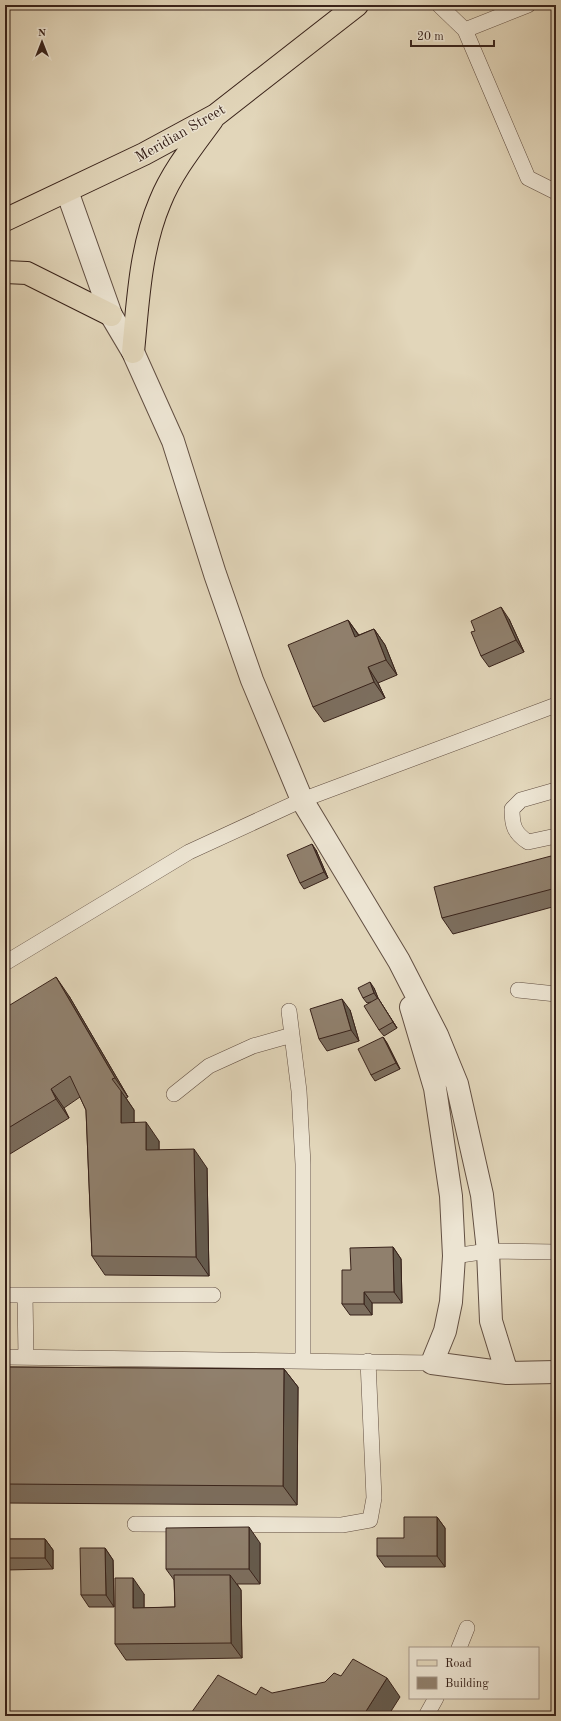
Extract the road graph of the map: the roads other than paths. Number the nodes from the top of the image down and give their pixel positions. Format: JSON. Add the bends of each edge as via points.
{"nodes":[{"id":1,"x":357,"y":5,"type":"edge"},
{"id":2,"x":439,"y":5,"type":"edge"},
{"id":3,"x":528,"y":5,"type":"edge"},
{"id":4,"x":465,"y":30,"type":"junction"},
{"id":5,"x":216,"y":115,"type":"junction"},
{"id":6,"x":67,"y":191,"type":"junction"},
{"id":7,"x":556,"y":192,"type":"edge"},
{"id":8,"x":5,"y":220,"type":"edge"},
{"id":9,"x":5,"y":272,"type":"edge"},
{"id":10,"x":111,"y":315,"type":"junction"},
{"id":11,"x":133,"y":352,"type":"junction"},
{"id":12,"x":556,"y":705,"type":"edge"},
{"id":13,"x":556,"y":790,"type":"edge"},
{"id":14,"x":302,"y":800,"type":"junction"},
{"id":15,"x":556,"y":836,"type":"edge"},
{"id":16,"x":399,"y":961,"type":"junction"},
{"id":17,"x":5,"y":963,"type":"edge"},
{"id":18,"x":518,"y":990,"type":"dead end"},
{"id":19,"x":556,"y":994,"type":"edge"},
{"id":20,"x":289,"y":1011,"type":"dead end"},
{"id":21,"x":292,"y":1034,"type":"junction"},
{"id":22,"x":174,"y":1094,"type":"dead end"},
{"id":23,"x":488,"y":1251,"type":"junction"},
{"id":24,"x":556,"y":1252,"type":"edge"},
{"id":25,"x":454,"y":1256,"type":"junction"},
{"id":26,"x":5,"y":1295,"type":"edge"},
{"id":27,"x":25,"y":1295,"type":"junction"},
{"id":28,"x":213,"y":1295,"type":"dead end"},
{"id":29,"x":26,"y":1357,"type":"junction"},
{"id":30,"x":5,"y":1358,"type":"edge"},
{"id":31,"x":304,"y":1360,"type":"junction"},
{"id":32,"x":368,"y":1361,"type":"junction"},
{"id":33,"x":432,"y":1363,"type":"junction"},
{"id":34,"x":556,"y":1372,"type":"edge"},
{"id":35,"x":507,"y":1373,"type":"junction"},
{"id":36,"x":135,"y":1524,"type":"dead end"},
{"id":37,"x":467,"y":1628,"type":"dead end"},
{"id":38,"x":459,"y":1647,"type":"edge"},
{"id":39,"x":435,"y":1699,"type":"edge"},
{"id":40,"x":426,"y":1716,"type":"edge"}],
"edges":[{"from":1,"to":5,"type":"main road","name":"Meridian Street"},
{"from":2,"to":4,"type":"lane"},
{"from":3,"to":4,"type":"lane"},
{"from":4,"to":7,"type":"lane","via":[[528,178]]},
{"from":5,"to":6,"type":"main road","name":"Meridian Street","via":[[144,154]]},
{"from":5,"to":11,"type":"main road","via":[[177,169],[160,201],[149,230],[142,266]]},
{"from":6,"to":8,"type":"main road","name":"Meridian Street"},
{"from":6,"to":10,"type":"street"},
{"from":9,"to":10,"type":"main road","via":[[27,274]]},
{"from":10,"to":11,"type":"street"},
{"from":11,"to":14,"type":"street","via":[[173,441],[252,680]]},
{"from":12,"to":14,"type":"lane"},
{"from":13,"to":15,"type":"lane","via":[[521,800],[512,809],[512,820],[518,835],[528,842]]},
{"from":14,"to":16,"type":"street"},
{"from":14,"to":17,"type":"lane","via":[[189,852]]},
{"from":16,"to":23,"type":"street","via":[[437,1036],[457,1084],[482,1195]]},
{"from":16,"to":25,"type":"street","via":[[435,1088],[451,1196]]},
{"from":18,"to":19,"type":"lane"},
{"from":20,"to":21,"type":"lane"},
{"from":21,"to":22,"type":"lane","via":[[253,1046],[209,1066]]},
{"from":21,"to":31,"type":"lane","via":[[299,1091],[303,1164]]},
{"from":23,"to":24,"type":"lane"},
{"from":23,"to":25,"type":"lane"},
{"from":23,"to":35,"type":"street","via":[[492,1321]]},
{"from":25,"to":33,"type":"street","via":[[451,1302],[445,1331]]},
{"from":26,"to":27,"type":"lane"},
{"from":27,"to":28,"type":"lane"},
{"from":27,"to":29,"type":"lane"},
{"from":29,"to":30,"type":"lane"},
{"from":29,"to":31,"type":"lane"},
{"from":31,"to":32,"type":"lane"},
{"from":32,"to":33,"type":"lane"},
{"from":32,"to":36,"type":"lane","via":[[374,1498],[370,1520],[342,1525]]},
{"from":33,"to":35,"type":"street"},
{"from":34,"to":35,"type":"street"},
{"from":37,"to":38,"type":"lane"},
{"from":39,"to":40,"type":"lane"}]}
